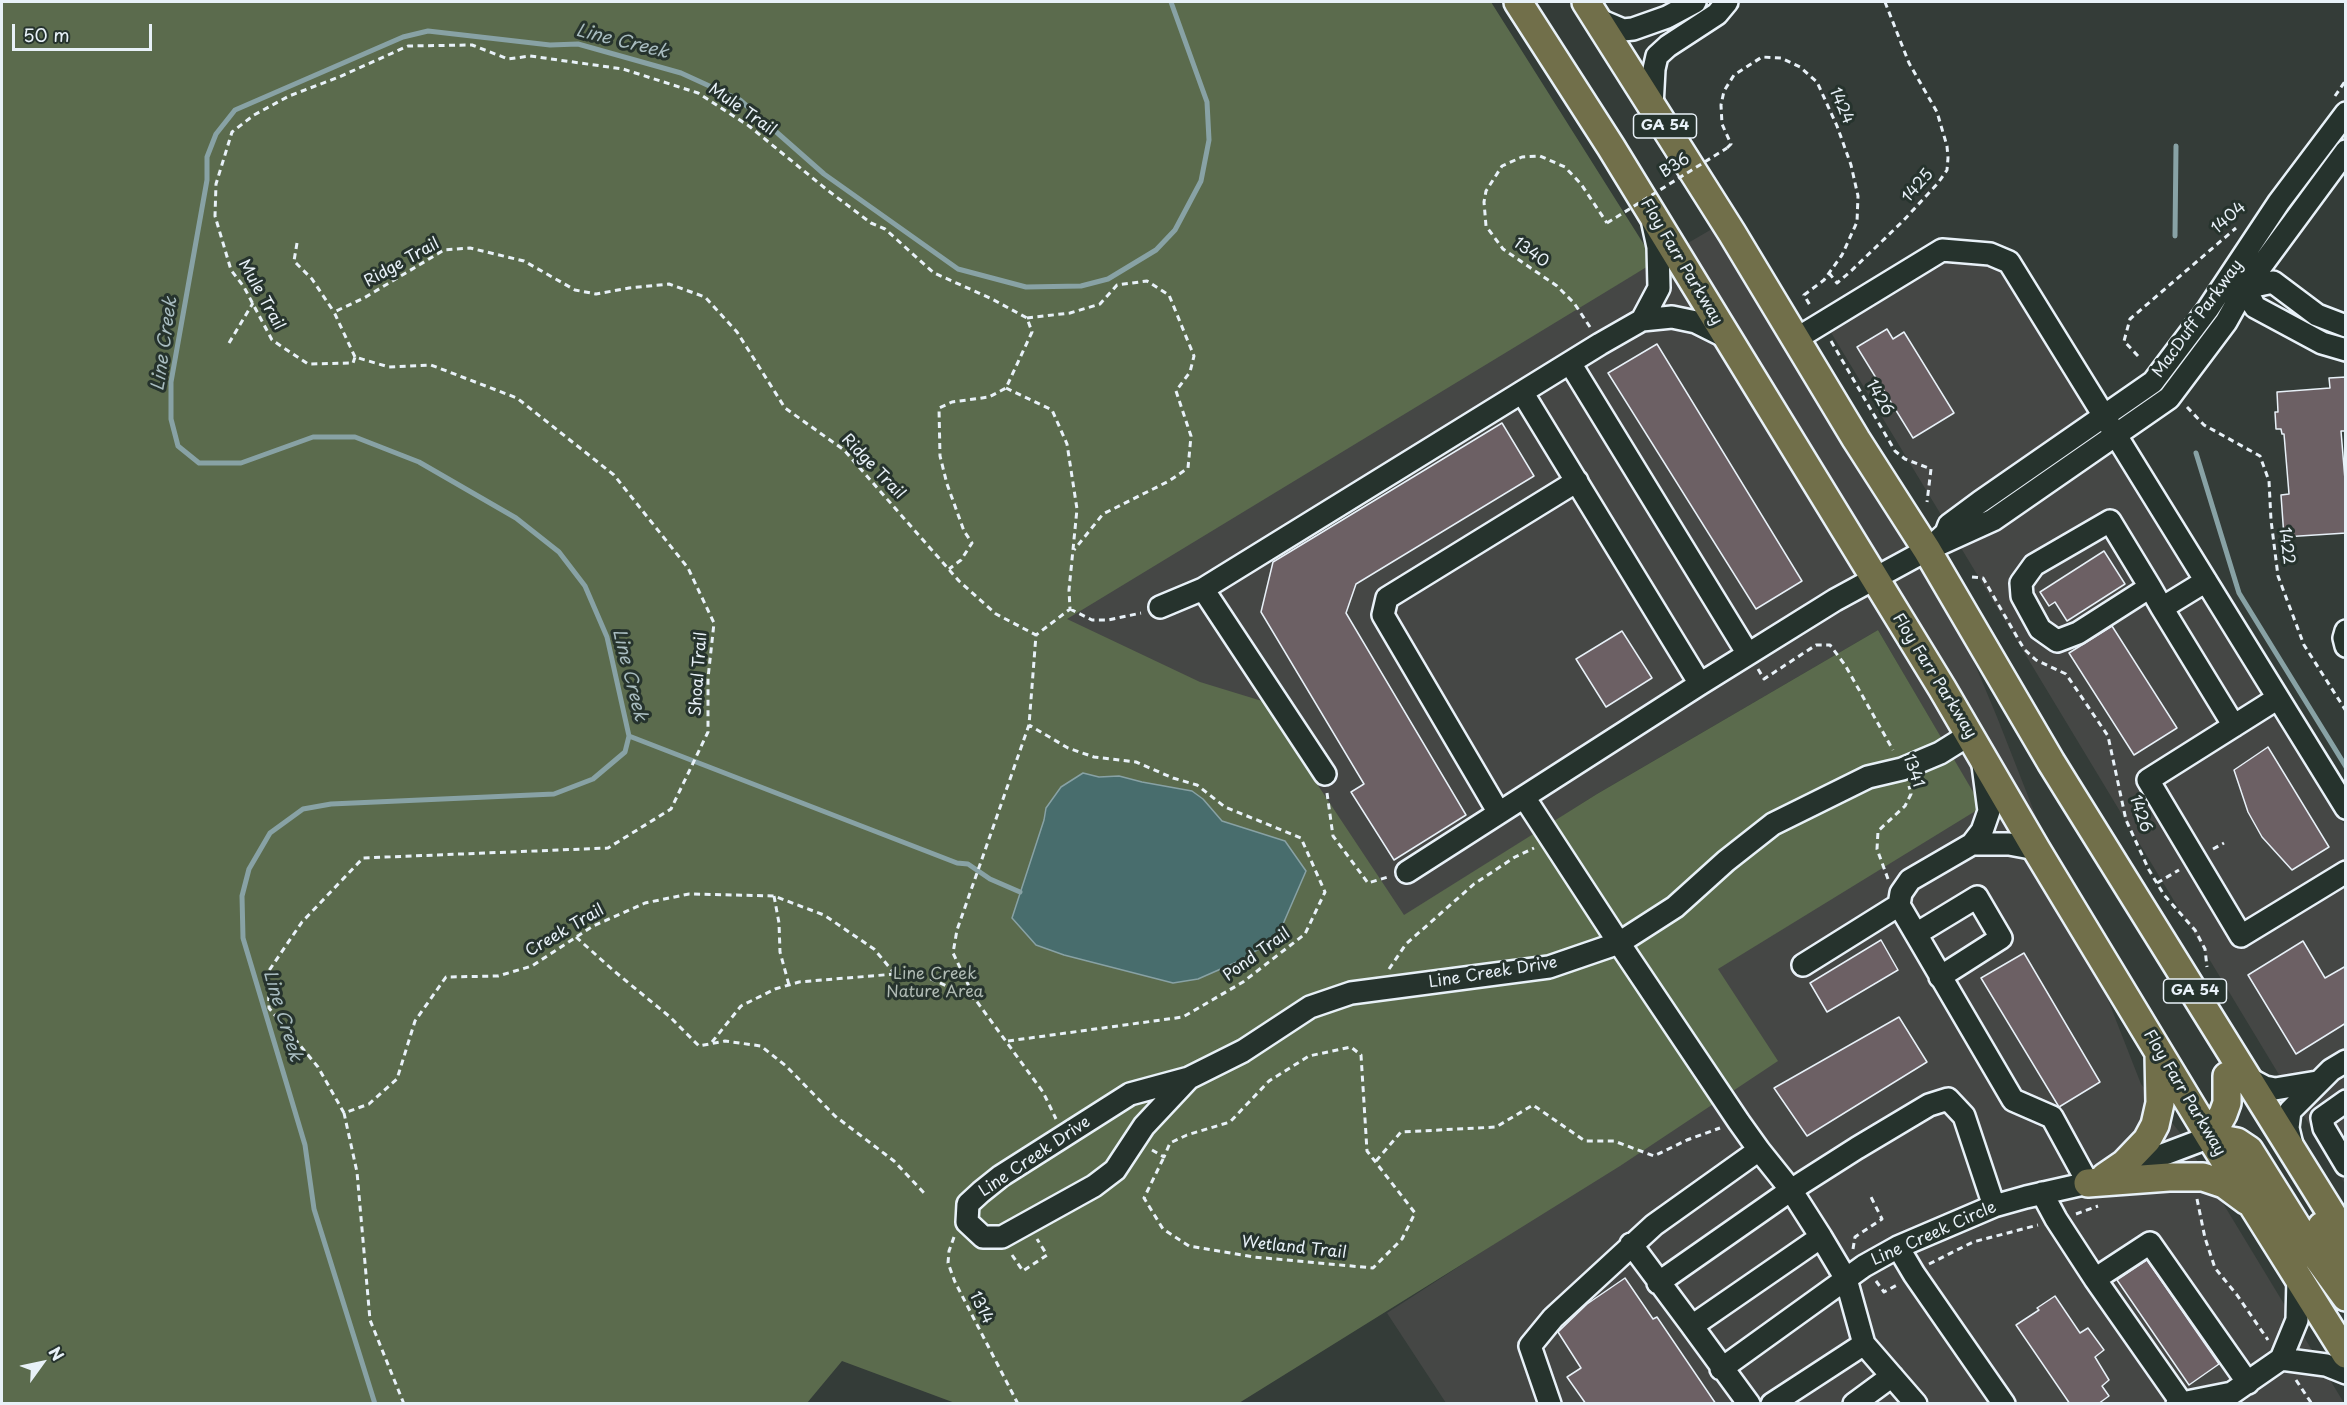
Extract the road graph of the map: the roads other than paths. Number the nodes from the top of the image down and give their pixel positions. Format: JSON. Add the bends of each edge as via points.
{"nodes":[{"id":1,"x":1518,"y":2,"type":"edge"},
{"id":2,"x":1695,"y":2,"type":"edge"},
{"id":3,"x":1727,"y":2,"type":"edge"},
{"id":4,"x":1592,"y":10,"type":"edge"},
{"id":5,"x":1653,"y":106,"type":"junction"},
{"id":6,"x":2338,"y":108,"type":"edge"},
{"id":7,"x":2346,"y":151,"type":"edge"},
{"id":8,"x":1649,"y":209,"type":"junction"},
{"id":9,"x":2236,"y":283,"type":"junction"},
{"id":10,"x":1642,"y":321,"type":"junction"},
{"id":11,"x":2346,"y":326,"type":"edge"},
{"id":12,"x":1726,"y":337,"type":"junction"},
{"id":13,"x":1796,"y":339,"type":"junction"},
{"id":14,"x":2346,"y":350,"type":"edge"},
{"id":15,"x":1570,"y":363,"type":"junction"},
{"id":16,"x":1522,"y":392,"type":"junction"},
{"id":17,"x":2104,"y":417,"type":"junction"},
{"id":18,"x":2117,"y":436,"type":"junction"},
{"id":19,"x":1577,"y":481,"type":"junction"},
{"id":20,"x":1927,"y":550,"type":"junction"},
{"id":21,"x":1874,"y":578,"type":"junction"},
{"id":22,"x":2206,"y":581,"type":"junction"},
{"id":23,"x":2150,"y":587,"type":"junction"},
{"id":24,"x":1203,"y":589,"type":"junction"},
{"id":25,"x":1160,"y":607,"type":"road end"},
{"id":26,"x":2162,"y":608,"type":"junction"},
{"id":27,"x":2346,"y":631,"type":"edge"},
{"id":28,"x":2346,"y":646,"type":"edge"},
{"id":29,"x":1748,"y":654,"type":"junction"},
{"id":30,"x":1700,"y":684,"type":"junction"},
{"id":31,"x":2278,"y":698,"type":"junction"},
{"id":32,"x":2234,"y":726,"type":"junction"},
{"id":33,"x":1977,"y":745,"type":"junction"},
{"id":34,"x":1325,"y":774,"type":"road end"},
{"id":35,"x":1524,"y":797,"type":"junction"},
{"id":36,"x":2346,"y":808,"type":"edge"},
{"id":37,"x":1500,"y":813,"type":"junction"},
{"id":38,"x":1972,"y":844,"type":"junction"},
{"id":39,"x":2036,"y":849,"type":"junction"},
{"id":40,"x":1407,"y":872,"type":"road end"},
{"id":41,"x":2346,"y":872,"type":"edge"},
{"id":42,"x":1899,"y":905,"type":"junction"},
{"id":43,"x":1916,"y":934,"type":"junction"},
{"id":44,"x":1619,"y":943,"type":"junction"},
{"id":45,"x":1803,"y":965,"type":"dead end"},
{"id":46,"x":1940,"y":977,"type":"junction"},
{"id":47,"x":2159,"y":1052,"type":"junction"},
{"id":48,"x":2331,"y":1071,"type":"edge"},
{"id":49,"x":2237,"y":1076,"type":"junction"},
{"id":50,"x":1189,"y":1078,"type":"junction"},
{"id":51,"x":2343,"y":1100,"type":"edge"},
{"id":52,"x":2210,"y":1137,"type":"junction"},
{"id":53,"x":1759,"y":1150,"type":"junction"},
{"id":54,"x":2294,"y":1156,"type":"junction"},
{"id":55,"x":2346,"y":1165,"type":"edge"},
{"id":56,"x":2097,"y":1180,"type":"junction"},
{"id":57,"x":1791,"y":1191,"type":"junction"},
{"id":58,"x":2034,"y":1195,"type":"junction"},
{"id":59,"x":2253,"y":1205,"type":"junction"},
{"id":60,"x":1994,"y":1206,"type":"junction"},
{"id":61,"x":2345,"y":1235,"type":"edge"},
{"id":62,"x":1821,"y":1237,"type":"junction"},
{"id":63,"x":1631,"y":1244,"type":"junction"},
{"id":64,"x":1898,"y":1247,"type":"junction"},
{"id":65,"x":2346,"y":1263,"type":"edge"},
{"id":66,"x":2298,"y":1277,"type":"junction"},
{"id":67,"x":1846,"y":1279,"type":"junction"},
{"id":68,"x":2095,"y":1279,"type":"junction"},
{"id":69,"x":1658,"y":1283,"type":"junction"},
{"id":70,"x":2346,"y":1297,"type":"edge"},
{"id":71,"x":1692,"y":1326,"type":"junction"},
{"id":72,"x":1864,"y":1344,"type":"junction"},
{"id":73,"x":2346,"y":1354,"type":"edge"},
{"id":74,"x":2281,"y":1359,"type":"junction"},
{"id":75,"x":1721,"y":1369,"type":"junction"},
{"id":76,"x":2346,"y":1373,"type":"edge"},
{"id":77,"x":1892,"y":1376,"type":"junction"},
{"id":78,"x":2247,"y":1383,"type":"junction"},
{"id":79,"x":2230,"y":1399,"type":"edge"},
{"id":80,"x":2179,"y":1402,"type":"edge"},
{"id":81,"x":1550,"y":1404,"type":"edge"},
{"id":82,"x":1749,"y":1404,"type":"edge"},
{"id":83,"x":1772,"y":1404,"type":"edge"},
{"id":84,"x":1854,"y":1404,"type":"edge"},
{"id":85,"x":1916,"y":1404,"type":"edge"},
{"id":86,"x":2004,"y":1404,"type":"edge"}],
"edges":[{"from":1,"to":8,"type":"main road","name":"Floy Farr Parkway","number":"GA 54"},
{"from":2,"to":4,"type":"street","via":[[1667,17],[1623,30]]},
{"from":3,"to":5,"type":"street","via":[[1717,14],[1657,56]]},
{"from":4,"to":5,"type":"main road","number":"GA 54"},
{"from":5,"to":13,"type":"main road","number":"GA 54"},
{"from":6,"to":9,"type":"street","name":"MacDuff Parkway","via":[[2279,202]]},
{"from":7,"to":9,"type":"street","name":"MacDuff Parkway"},
{"from":8,"to":10,"type":"street","via":[[1658,247],[1659,288]]},
{"from":8,"to":12,"type":"main road","name":"Floy Farr Parkway","number":"GA 54"},
{"from":9,"to":11,"type":"street","via":[[2273,282],[2317,315]]},
{"from":9,"to":14,"type":"street","via":[[2255,307],[2322,343]]},
{"from":9,"to":17,"type":"street","name":"MacDuff Parkway","via":[[2153,382]]},
{"from":9,"to":18,"type":"street","name":"MacDuff Parkway","via":[[2226,322],[2169,398]]},
{"from":10,"to":12,"type":"street","via":[[1672,317],[1695,322]]},
{"from":10,"to":15,"type":"street"},
{"from":12,"to":21,"type":"main road","name":"Floy Farr Parkway","number":"GA 54"},
{"from":13,"to":17,"type":"street","via":[[1942,250],[1990,254],[2010,262]]},
{"from":13,"to":20,"type":"main road","number":"GA 54"},
{"from":15,"to":16,"type":"street"},
{"from":15,"to":29,"type":"street"},
{"from":16,"to":19,"type":"street"},
{"from":16,"to":24,"type":"street"},
{"from":17,"to":18,"type":"street"},
{"from":17,"to":20,"type":"street","name":"MacDuff Parkway","via":[[1949,525],[1946,533]]},
{"from":18,"to":20,"type":"street","name":"MacDuff Parkway","via":[[1993,520]]},
{"from":18,"to":22,"type":"street"},
{"from":19,"to":30,"type":"street"},
{"from":19,"to":37,"type":"street","via":[[1387,598],[1383,615]]},
{"from":20,"to":21,"type":"street","name":"MacDuff Parkway"},
{"from":20,"to":49,"type":"main road","number":"GA 54","via":[[2119,873],[2138,920]]},
{"from":21,"to":29,"type":"street","name":"MacDuff Parkway"},
{"from":21,"to":33,"type":"main road","name":"Floy Farr Parkway","number":"GA 54"},
{"from":22,"to":26,"type":"street"},
{"from":22,"to":31,"type":"street"},
{"from":23,"to":23,"type":"street","via":[[2110,521],[2034,565],[2021,583],[2022,596],[2040,629],[2057,641],[2078,633]]},
{"from":23,"to":26,"type":"street"},
{"from":24,"to":25,"type":"street"},
{"from":24,"to":34,"type":"street"},
{"from":26,"to":32,"type":"street"},
{"from":27,"to":28,"type":"street"},
{"from":29,"to":30,"type":"street","name":"MacDuff Parkway"},
{"from":30,"to":35,"type":"street","name":"MacDuff Parkway"},
{"from":31,"to":32,"type":"street"},
{"from":31,"to":36,"type":"street"},
{"from":32,"to":41,"type":"street","via":[[2148,780],[2241,936]]},
{"from":33,"to":38,"type":"street","via":[[1989,811]]},
{"from":33,"to":39,"type":"main road","name":"Floy Farr Parkway","number":"GA 54"},
{"from":33,"to":44,"type":"street","name":"Line Creek Drive","via":[[1964,738],[1902,769],[1868,777],[1773,824],[1675,908]]},
{"from":35,"to":37,"type":"street","name":"MacDuff Parkway"},
{"from":35,"to":44,"type":"street"},
{"from":37,"to":40,"type":"street","name":"MacDuff Parkway"},
{"from":38,"to":39,"type":"street"},
{"from":38,"to":42,"type":"street","via":[[1910,880],[1901,892]]},
{"from":39,"to":47,"type":"main road","name":"Floy Farr Parkway","number":"GA 54"},
{"from":42,"to":43,"type":"street"},
{"from":42,"to":45,"type":"street"},
{"from":43,"to":46,"type":"street"},
{"from":43,"to":46,"type":"street","via":[[1977,897],[2001,938]]},
{"from":44,"to":50,"type":"street","name":"Line Creek Drive","via":[[1549,967],[1351,993],[1310,1007],[1243,1051]]},
{"from":44,"to":53,"type":"street"},
{"from":46,"to":56,"type":"street","via":[[2013,1100],[2052,1118]]},
{"from":47,"to":52,"type":"main road","name":"Floy Farr Parkway","number":"GA 54"},
{"from":47,"to":56,"type":"main road","via":[[2160,1103],[2155,1125],[2147,1140],[2124,1164]]},
{"from":48,"to":49,"type":"street","via":[[2275,1089]]},
{"from":48,"to":51,"type":"street"},
{"from":48,"to":54,"type":"street","via":[[2290,1111],[2288,1128]]},
{"from":49,"to":52,"type":"main road"},
{"from":49,"to":54,"type":"main road","number":"GA 54"},
{"from":49,"to":65,"type":"main road","number":"GA 54"},
{"from":50,"to":50,"type":"street","name":"Line Creek Drive","via":[[1130,1094],[1060,1138],[968,1203],[967,1222],[983,1237],[1002,1237],[1072,1199],[1115,1170],[1144,1126]]},
{"from":51,"to":55,"type":"street","via":[[2322,1118]]},
{"from":52,"to":56,"type":"street"},
{"from":52,"to":59,"type":"main road","name":"Floy Farr Parkway","number":"GA 54"},
{"from":52,"to":70,"type":"main road","via":[[2237,1142],[2249,1150]]},
{"from":53,"to":57,"type":"street"},
{"from":53,"to":63,"type":"street"},
{"from":54,"to":61,"type":"main road","number":"GA 54"},
{"from":56,"to":58,"type":"street"},
{"from":56,"to":59,"type":"main road","via":[[2203,1177],[2224,1184]]},
{"from":57,"to":60,"type":"street","via":[[1929,1105],[1948,1099],[1964,1116]]},
{"from":57,"to":62,"type":"street"},
{"from":57,"to":69,"type":"street"},
{"from":58,"to":60,"type":"street","name":"Line Creek Circle"},
{"from":58,"to":68,"type":"street","via":[[2056,1220]]},
{"from":59,"to":66,"type":"main road","name":"Floy Farr Parkway","number":"GA 54"},
{"from":60,"to":64,"type":"street","name":"Line Creek Circle"},
{"from":62,"to":67,"type":"street"},
{"from":62,"to":71,"type":"street"},
{"from":63,"to":69,"type":"street"},
{"from":63,"to":81,"type":"street","via":[[1553,1318],[1530,1346]]},
{"from":64,"to":67,"type":"street","name":"Line Creek Circle"},
{"from":64,"to":86,"type":"street"},
{"from":66,"to":73,"type":"main road","name":"Floy Farr Parkway","number":"GA 54"},
{"from":66,"to":74,"type":"street","via":[[2297,1320]]},
{"from":67,"to":72,"type":"street"},
{"from":67,"to":75,"type":"street","name":"Line Creek Circle"},
{"from":68,"to":78,"type":"street","via":[[2150,1243]]},
{"from":68,"to":80,"type":"street"},
{"from":69,"to":71,"type":"street"},
{"from":71,"to":75,"type":"street"},
{"from":72,"to":77,"type":"street"},
{"from":72,"to":83,"type":"street"},
{"from":74,"to":76,"type":"street","via":[[2326,1365]]},
{"from":74,"to":78,"type":"street"},
{"from":75,"to":82,"type":"street"},
{"from":77,"to":84,"type":"street"},
{"from":77,"to":85,"type":"street"},
{"from":78,"to":79,"type":"street"},
{"from":79,"to":80,"type":"street"}]}
